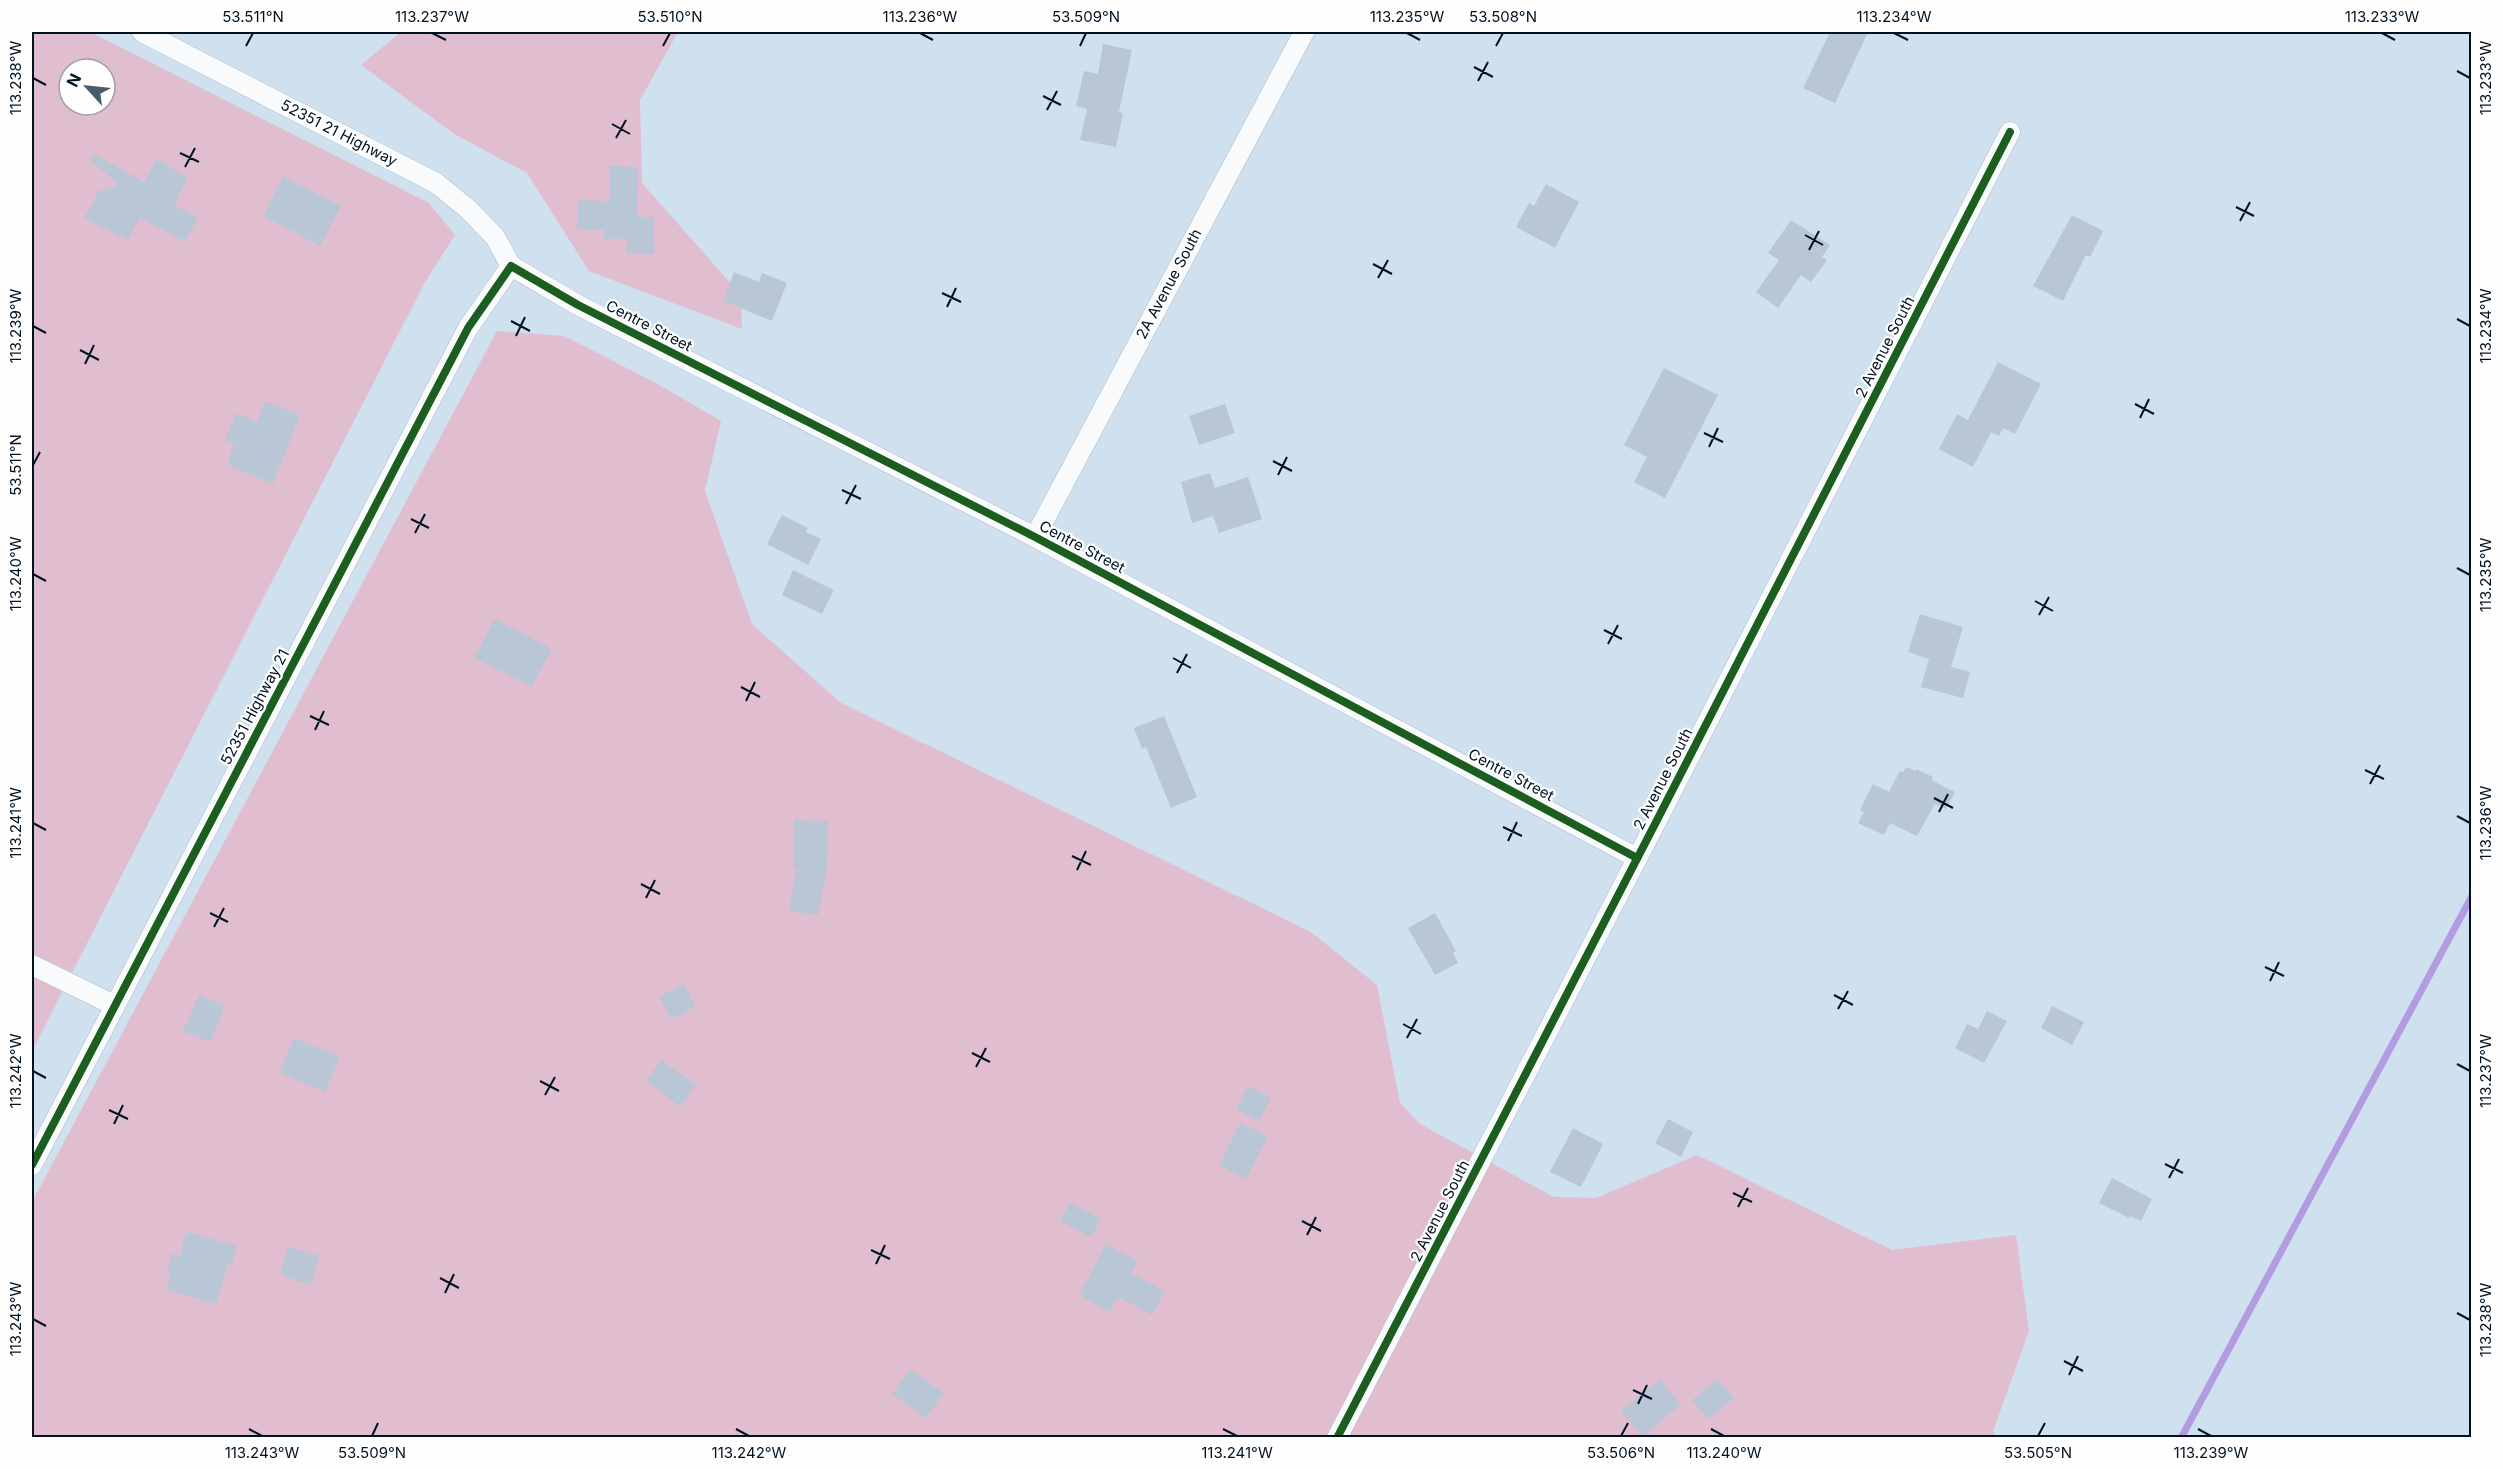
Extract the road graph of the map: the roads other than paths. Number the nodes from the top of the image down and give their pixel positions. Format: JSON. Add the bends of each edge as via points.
{"nodes":[{"id":1,"x":142,"y":32,"type":"edge"},
{"id":2,"x":1304,"y":32,"type":"edge"},
{"id":3,"x":2010,"y":132,"type":"dead end"},
{"id":4,"x":511,"y":266,"type":"junction"},
{"id":5,"x":1035,"y":537,"type":"junction"},
{"id":6,"x":1637,"y":858,"type":"junction"},
{"id":7,"x":32,"y":965,"type":"edge"},
{"id":8,"x":114,"y":1005,"type":"junction"},
{"id":9,"x":32,"y":1165,"type":"edge"},
{"id":10,"x":1337,"y":1437,"type":"edge"}],
"edges":[{"from":1,"to":4,"type":"street","name":"52351 21 Highway","via":[[436,183],[495,237]]},
{"from":2,"to":5,"type":"street","name":"2A Avenue South"},
{"from":3,"to":6,"type":"street","name":"2 Avenue South"},
{"from":4,"to":5,"type":"street","name":"Centre Street","via":[[578,305]]},
{"from":4,"to":8,"type":"street","name":"52351 Highway 21","via":[[468,328]]},
{"from":5,"to":6,"type":"street","name":"Centre Street"},
{"from":6,"to":10,"type":"street","name":"2 Avenue South"},
{"from":7,"to":8,"type":"street"},
{"from":8,"to":9,"type":"street","name":"52351 Highway 21"}]}
